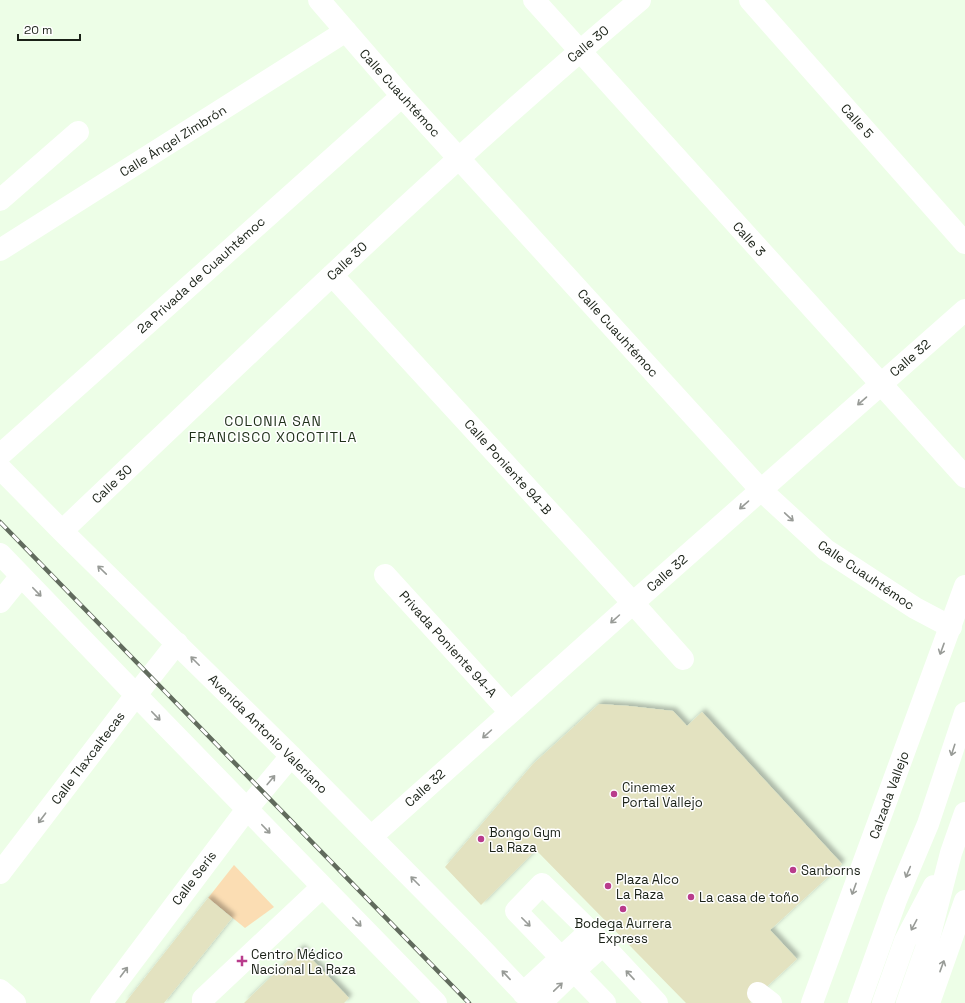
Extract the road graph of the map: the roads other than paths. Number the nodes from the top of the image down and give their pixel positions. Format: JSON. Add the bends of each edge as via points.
{"nodes":[{"id":1,"x":319,"y":0,"type":"edge"},
{"id":2,"x":534,"y":0,"type":"edge"},
{"id":3,"x":640,"y":0,"type":"edge"},
{"id":4,"x":750,"y":0,"type":"edge"},
{"id":5,"x":346,"y":31,"type":"junction"},
{"id":6,"x":580,"y":51,"type":"junction"},
{"id":7,"x":402,"y":96,"type":"junction"},
{"id":8,"x":78,"y":132,"type":"dead end"},
{"id":9,"x":459,"y":158,"type":"junction"},
{"id":10,"x":0,"y":200,"type":"edge"},
{"id":11,"x":965,"y":243,"type":"edge"},
{"id":12,"x":0,"y":250,"type":"edge"},
{"id":13,"x":332,"y":275,"type":"junction"},
{"id":14,"x":965,"y":310,"type":"edge"},
{"id":15,"x":880,"y":385,"type":"junction"},
{"id":16,"x":0,"y":455,"type":"edge"},
{"id":17,"x":0,"y":468,"type":"edge"},
{"id":18,"x":965,"y":477,"type":"edge"},
{"id":19,"x":761,"y":490,"type":"junction"},
{"id":20,"x":62,"y":531,"type":"junction"},
{"id":21,"x":0,"y":554,"type":"edge"},
{"id":22,"x":385,"y":575,"type":"dead end"},
{"id":23,"x":21,"y":576,"type":"junction"},
{"id":24,"x":965,"y":586,"type":"edge"},
{"id":25,"x":0,"y":602,"type":"edge"},
{"id":26,"x":633,"y":603,"type":"junction"},
{"id":27,"x":951,"y":627,"type":"junction"},
{"id":28,"x":177,"y":643,"type":"junction"},
{"id":29,"x":683,"y":659,"type":"dead end"},
{"id":30,"x":136,"y":695,"type":"junction"},
{"id":31,"x":510,"y":712,"type":"junction"},
{"id":32,"x":965,"y":713,"type":"edge"},
{"id":33,"x":291,"y":756,"type":"junction"},
{"id":34,"x":247,"y":809,"type":"junction"},
{"id":35,"x":965,"y":813,"type":"edge"},
{"id":36,"x":371,"y":837,"type":"junction"},
{"id":37,"x":951,"y":853,"type":"junction"},
{"id":38,"x":0,"y":873,"type":"edge"},
{"id":39,"x":322,"y":887,"type":"junction"},
{"id":40,"x":965,"y":901,"type":"edge"},
{"id":41,"x":597,"y":938,"type":"junction"},
{"id":42,"x":568,"y":964,"type":"junction"},
{"id":43,"x":0,"y":990,"type":"edge"},
{"id":44,"x":532,"y":1000,"type":"edge"},
{"id":45,"x":15,"y":1003,"type":"edge"},
{"id":46,"x":101,"y":1003,"type":"edge"},
{"id":47,"x":203,"y":1003,"type":"edge"},
{"id":48,"x":436,"y":1003,"type":"edge"},
{"id":49,"x":604,"y":1003,"type":"edge"},
{"id":50,"x":657,"y":1003,"type":"edge"},
{"id":51,"x":812,"y":1003,"type":"edge"},
{"id":52,"x":859,"y":1003,"type":"edge"},
{"id":53,"x":883,"y":1003,"type":"edge"},
{"id":54,"x":907,"y":1003,"type":"edge"},
{"id":55,"x":929,"y":1003,"type":"edge"}],
"edges":[{"from":1,"to":5,"type":"street","name":"Calle Cuauhtémoc"},
{"from":2,"to":6,"type":"street","name":"Calle 3"},
{"from":3,"to":6,"type":"street","name":"Calle 30"},
{"from":4,"to":11,"type":"street","name":"Calle 5"},
{"from":5,"to":7,"type":"street","name":"Calle Cuauhtémoc"},
{"from":5,"to":12,"type":"street","name":"Calle Ángel Zimbrón"},
{"from":6,"to":9,"type":"street","name":"Calle 30"},
{"from":6,"to":15,"type":"street","name":"Calle 3"},
{"from":7,"to":9,"type":"street","name":"Calle Cuauhtémoc"},
{"from":7,"to":16,"type":"street","name":"2a Privada de Cuauhtémoc"},
{"from":8,"to":10,"type":"street"},
{"from":9,"to":13,"type":"street","name":"Calle 30"},
{"from":9,"to":19,"type":"street","name":"Calle Cuauhtémoc"},
{"from":13,"to":20,"type":"street","name":"Calle 30"},
{"from":13,"to":26,"type":"street","name":"Calle Poniente 94-B"},
{"from":14,"to":15,"type":"street","name":"Calle 32"},
{"from":15,"to":18,"type":"street","name":"Calle 3"},
{"from":15,"to":19,"type":"street","name":"Calle 32","one_way":true},
{"from":17,"to":20,"type":"street","name":"Avenida Antonio Valeriano"},
{"from":19,"to":26,"type":"street","name":"Calle 32","one_way":true},
{"from":19,"to":27,"type":"street","name":"Calle Cuauhtémoc","one_way":true,"via":[[826,550],[915,608]]},
{"from":28,"to":20,"type":"street","name":"Avenida Antonio Valeriano","one_way":true},
{"from":21,"to":23,"type":"street"},
{"from":22,"to":31,"type":"street","name":"Privada Poniente 94-A"},
{"from":23,"to":25,"type":"street"},
{"from":23,"to":30,"type":"street","one_way":true},
{"from":24,"to":27,"type":"street","name":"Calzada Vallejo"},
{"from":26,"to":29,"type":"street","name":"Calle Poniente 94-B"},
{"from":26,"to":31,"type":"street","name":"Calle 32","one_way":true},
{"from":27,"to":51,"type":"street","name":"Calzada Vallejo","one_way":true},
{"from":28,"to":30,"type":"street","name":"Calle Tlaxcaltecas"},
{"from":33,"to":28,"type":"street","name":"Avenida Antonio Valeriano","one_way":true},
{"from":30,"to":34,"type":"street","one_way":true},
{"from":30,"to":38,"type":"street","name":"Calle Tlaxcaltecas","one_way":true},
{"from":31,"to":36,"type":"street","name":"Calle 32","one_way":true},
{"from":32,"to":52,"type":"street","one_way":true,"via":[[928,824],[896,900]]},
{"from":34,"to":33,"type":"street","name":"Calle Seris","one_way":true},
{"from":33,"to":36,"type":"street","name":"Avenida Antonio Valeriano"},
{"from":34,"to":39,"type":"street","one_way":true},
{"from":46,"to":34,"type":"street","name":"Calle Seris","one_way":true},
{"from":35,"to":37,"type":"street"},
{"from":44,"to":36,"type":"street","name":"Avenida Antonio Valeriano","one_way":true},
{"from":37,"to":53,"type":"street","one_way":true,"via":[[905,941]]},
{"from":37,"to":54,"type":"street","via":[[927,946]]},
{"from":39,"to":47,"type":"street","via":[[203,1000]]},
{"from":39,"to":48,"type":"street","one_way":true},
{"from":55,"to":40,"type":"street","one_way":true},
{"from":41,"to":42,"type":"street"},
{"from":41,"to":42,"type":"street","one_way":true,"via":[[542,884],[516,911]]},
{"from":50,"to":41,"type":"street","one_way":true},
{"from":42,"to":44,"type":"street"},
{"from":42,"to":49,"type":"street"},
{"from":43,"to":45,"type":"street"}]}
